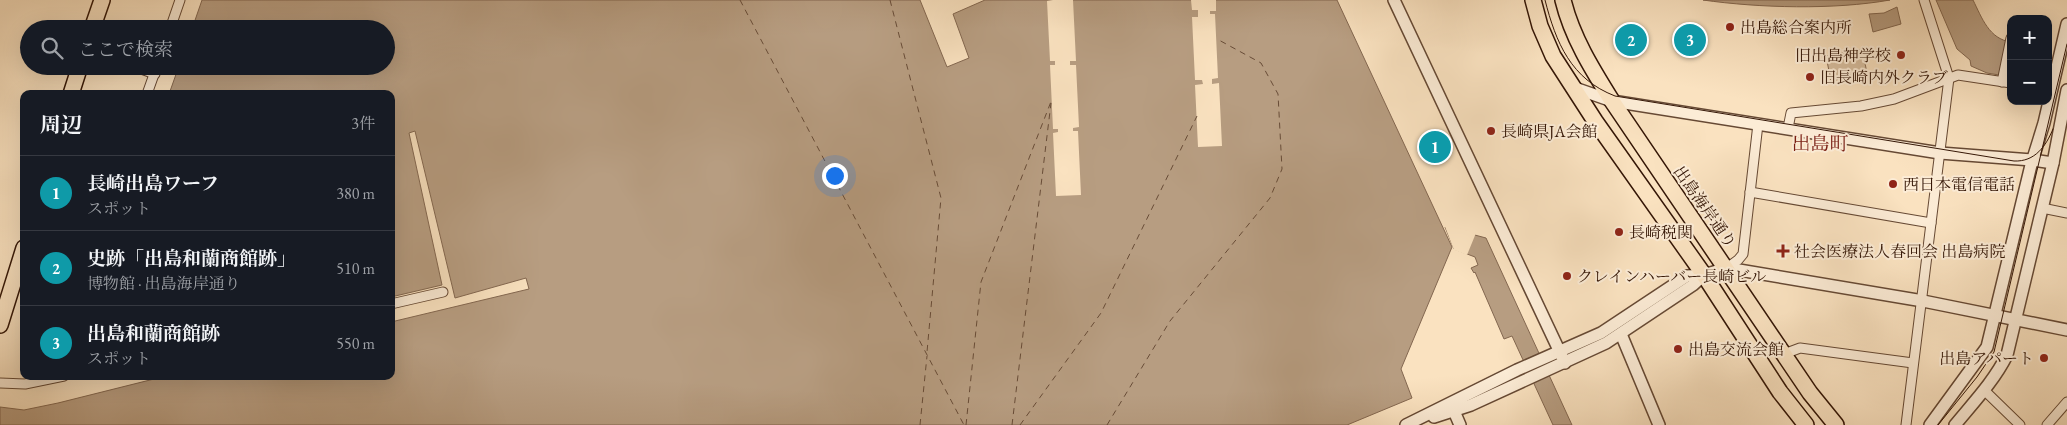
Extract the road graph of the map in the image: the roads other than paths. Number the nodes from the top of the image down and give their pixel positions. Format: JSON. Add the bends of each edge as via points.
{"nodes":[{"id":1,"x":102,"y":0,"type":"edge"},
{"id":2,"x":180,"y":0,"type":"edge"},
{"id":3,"x":1394,"y":0,"type":"edge"},
{"id":4,"x":1533,"y":0,"type":"edge"},
{"id":5,"x":1563,"y":0,"type":"edge"},
{"id":6,"x":1924,"y":0,"type":"edge"},
{"id":7,"x":95,"y":20,"type":"edge"},
{"id":8,"x":173,"y":20,"type":"edge"},
{"id":9,"x":2067,"y":24,"type":"edge"},
{"id":10,"x":77,"y":75,"type":"edge"},
{"id":11,"x":154,"y":75,"type":"edge"},
{"id":12,"x":1949,"y":78,"type":"junction"},
{"id":13,"x":2052,"y":82,"type":"edge"},
{"id":14,"x":2007,"y":83,"type":"edge"},
{"id":15,"x":1572,"y":87,"type":"junction"},
{"id":16,"x":2052,"y":89,"type":"edge"},
{"id":17,"x":72,"y":90,"type":"edge"},
{"id":18,"x":148,"y":90,"type":"edge"},
{"id":19,"x":2067,"y":90,"type":"edge"},
{"id":20,"x":1612,"y":101,"type":"junction"},
{"id":21,"x":2047,"y":105,"type":"edge"},
{"id":22,"x":1758,"y":124,"type":"junction"},
{"id":23,"x":1788,"y":128,"type":"junction"},
{"id":24,"x":1940,"y":153,"type":"junction"},
{"id":25,"x":2032,"y":160,"type":"junction"},
{"id":26,"x":2053,"y":163,"type":"junction"},
{"id":27,"x":1750,"y":192,"type":"junction"},
{"id":28,"x":2042,"y":208,"type":"junction"},
{"id":29,"x":2067,"y":213,"type":"edge"},
{"id":30,"x":1931,"y":223,"type":"junction"},
{"id":31,"x":20,"y":261,"type":"edge"},
{"id":32,"x":1727,"y":268,"type":"junction"},
{"id":33,"x":1704,"y":275,"type":"junction"},
{"id":34,"x":443,"y":292,"type":"dead end"},
{"id":35,"x":1923,"y":301,"type":"junction"},
{"id":36,"x":395,"y":303,"type":"edge"},
{"id":37,"x":1996,"y":315,"type":"junction"},
{"id":38,"x":2015,"y":320,"type":"junction"},
{"id":39,"x":0,"y":325,"type":"edge"},
{"id":40,"x":2067,"y":330,"type":"edge"},
{"id":41,"x":1621,"y":334,"type":"junction"},
{"id":42,"x":1784,"y":354,"type":"junction"},
{"id":43,"x":1563,"y":357,"type":"junction"},
{"id":44,"x":1914,"y":363,"type":"junction"},
{"id":45,"x":1520,"y":376,"type":"junction"},
{"id":46,"x":44,"y":380,"type":"edge"},
{"id":47,"x":0,"y":383,"type":"edge"},
{"id":48,"x":1984,"y":390,"type":"junction"},
{"id":49,"x":2067,"y":402,"type":"edge"},
{"id":50,"x":1447,"y":409,"type":"junction"},
{"id":51,"x":1406,"y":425,"type":"edge"},
{"id":52,"x":1450,"y":425,"type":"edge"},
{"id":53,"x":1460,"y":425,"type":"edge"},
{"id":54,"x":1660,"y":425,"type":"edge"},
{"id":55,"x":1806,"y":425,"type":"edge"},
{"id":56,"x":1836,"y":425,"type":"edge"},
{"id":57,"x":1906,"y":425,"type":"edge"},
{"id":58,"x":1930,"y":425,"type":"edge"},
{"id":59,"x":1955,"y":425,"type":"edge"},
{"id":60,"x":2020,"y":425,"type":"edge"},
{"id":61,"x":2047,"y":425,"type":"edge"}],
"edges":[{"from":1,"to":7,"type":"highway"},
{"from":2,"to":8,"type":"street"},
{"from":3,"to":43,"type":"street"},
{"from":4,"to":15,"type":"highway","via":[[1553,56]]},
{"from":5,"to":20,"type":"highway","name":"出島海岸通り","via":[[1574,36]]},
{"from":6,"to":12,"type":"street"},
{"from":9,"to":13,"type":"street"},
{"from":10,"to":17,"type":"highway"},
{"from":11,"to":18,"type":"street"},
{"from":12,"to":14,"type":"street","via":[[1958,75]]},
{"from":12,"to":23,"type":"street","via":[[1894,99],[1791,113]]},
{"from":12,"to":24,"type":"street"},
{"from":15,"to":20,"type":"street"},
{"from":15,"to":33,"type":"highway"},
{"from":16,"to":19,"type":"street"},
{"from":19,"to":26,"type":"street"},
{"from":20,"to":22,"type":"street"},
{"from":20,"to":32,"type":"highway","name":"出島海岸通り"},
{"from":21,"to":25,"type":"street"},
{"from":22,"to":23,"type":"street"},
{"from":22,"to":27,"type":"street"},
{"from":23,"to":24,"type":"street"},
{"from":24,"to":25,"type":"street"},
{"from":24,"to":30,"type":"street"},
{"from":25,"to":26,"type":"street"},
{"from":25,"to":37,"type":"street"},
{"from":26,"to":28,"type":"street"},
{"from":27,"to":30,"type":"street"},
{"from":27,"to":32,"type":"street","via":[[1743,254]]},
{"from":28,"to":29,"type":"street"},
{"from":28,"to":38,"type":"street"},
{"from":30,"to":35,"type":"street"},
{"from":31,"to":39,"type":"highway"},
{"from":32,"to":33,"type":"street"},
{"from":32,"to":35,"type":"street"},
{"from":32,"to":42,"type":"highway","name":"出島海岸通り"},
{"from":33,"to":41,"type":"street"},
{"from":33,"to":43,"type":"street","via":[[1687,276]]},
{"from":33,"to":55,"type":"highway","via":[[1780,392]]},
{"from":34,"to":36,"type":"street"},
{"from":35,"to":37,"type":"street"},
{"from":35,"to":44,"type":"street"},
{"from":37,"to":38,"type":"street"},
{"from":37,"to":58,"type":"street","via":[[1982,358]]},
{"from":38,"to":40,"type":"street"},
{"from":38,"to":48,"type":"street","via":[[2006,355]]},
{"from":41,"to":43,"type":"street"},
{"from":41,"to":54,"type":"street"},
{"from":42,"to":44,"type":"street","via":[[1800,348]]},
{"from":42,"to":56,"type":"highway","name":"出島海岸通り"},
{"from":43,"to":45,"type":"street","via":[[1550,369]]},
{"from":43,"to":45,"type":"street","via":[[1545,358]]},
{"from":44,"to":57,"type":"street"},
{"from":45,"to":50,"type":"street"},
{"from":46,"to":47,"type":"street","via":[[25,384]]},
{"from":48,"to":59,"type":"street"},
{"from":48,"to":60,"type":"street"},
{"from":49,"to":61,"type":"street"},
{"from":50,"to":51,"type":"street"},
{"from":50,"to":52,"type":"street"},
{"from":50,"to":53,"type":"street"}]}
